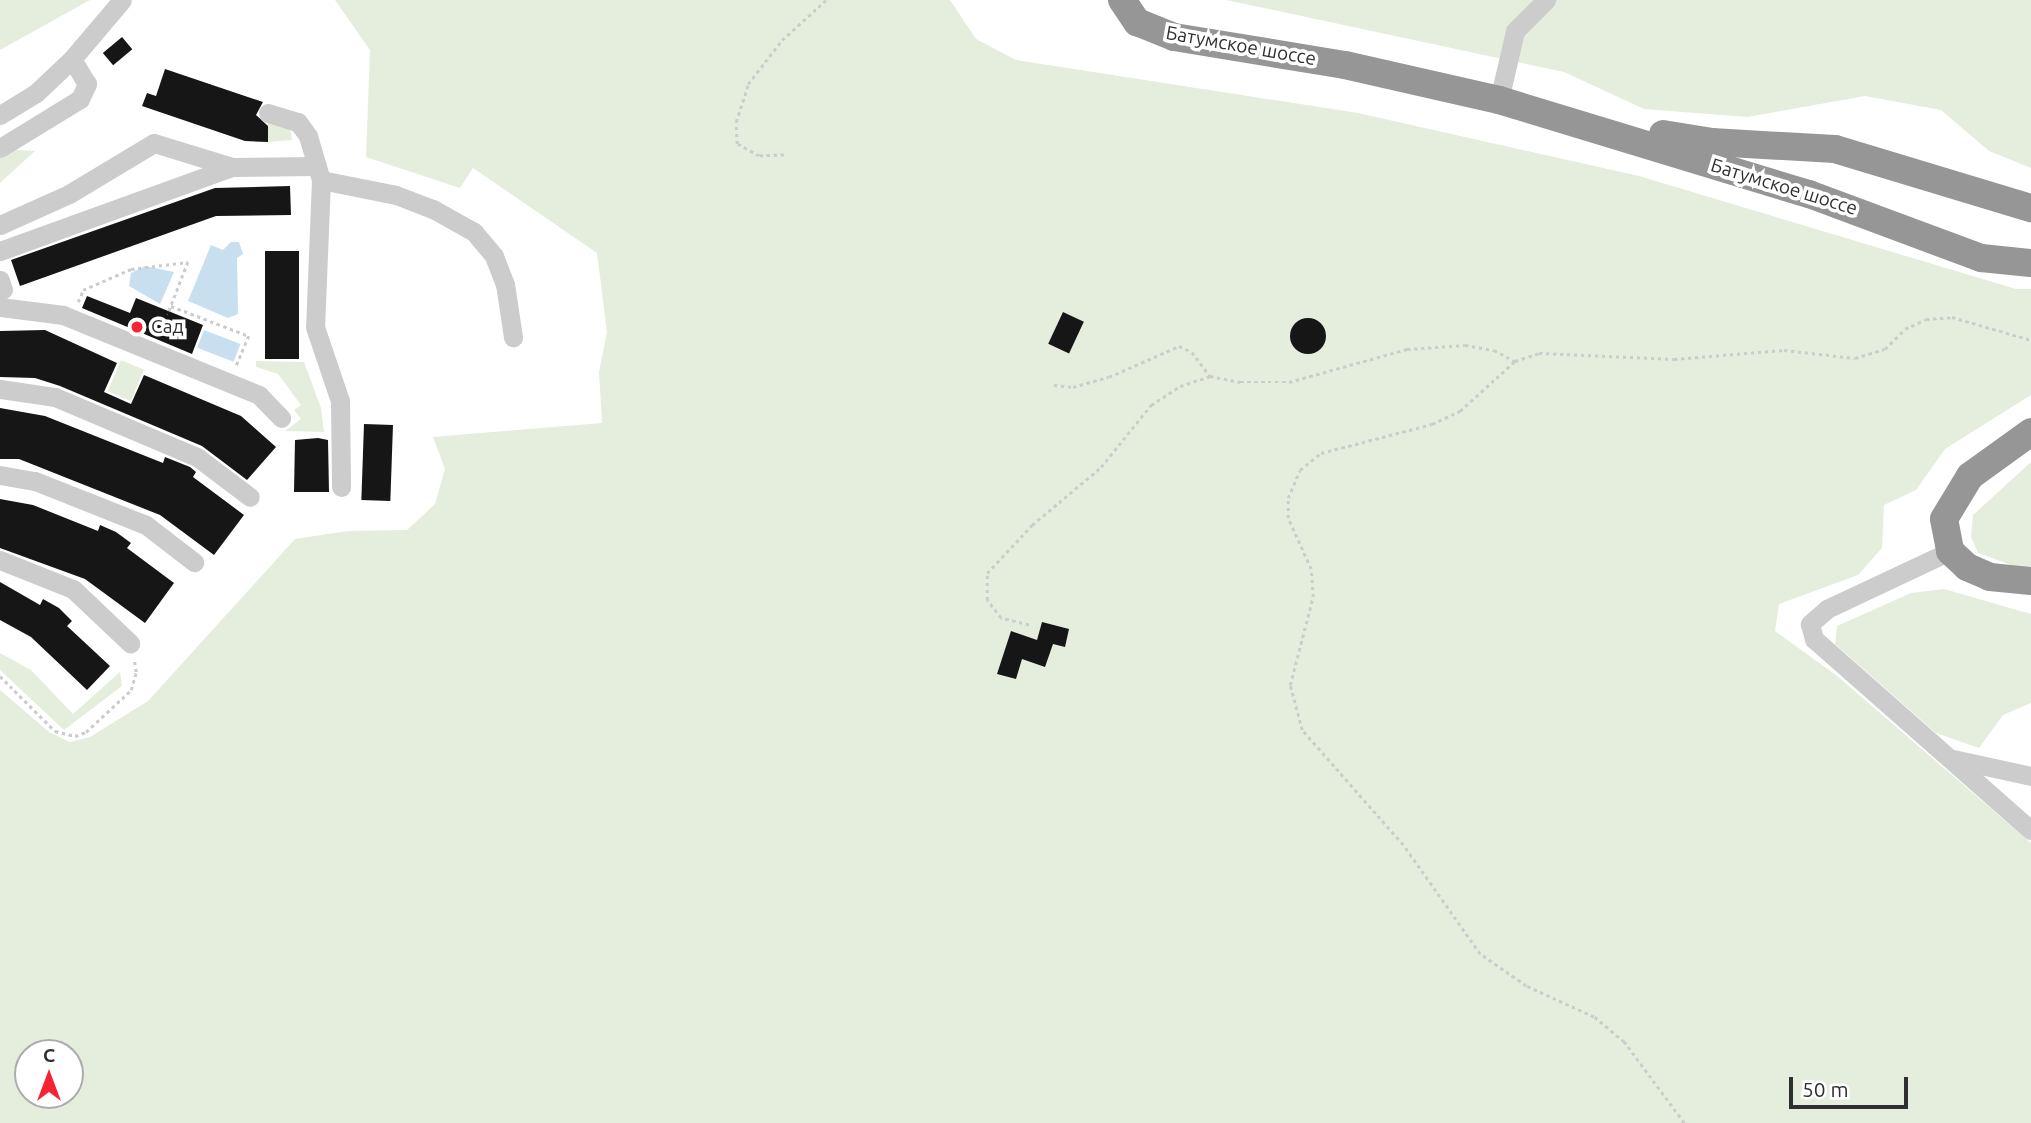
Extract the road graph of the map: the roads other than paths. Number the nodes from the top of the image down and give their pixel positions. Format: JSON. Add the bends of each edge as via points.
{"nodes":[{"id":1,"x":122,"y":0,"type":"edge"},
{"id":2,"x":1122,"y":0,"type":"edge"},
{"id":3,"x":1546,"y":0,"type":"edge"},
{"id":4,"x":72,"y":59,"type":"junction"},
{"id":5,"x":1499,"y":100,"type":"junction"},
{"id":6,"x":1536,"y":111,"type":"junction"},
{"id":7,"x":268,"y":113,"type":"dead end"},
{"id":8,"x":0,"y":115,"type":"edge"},
{"id":9,"x":1808,"y":145,"type":"junction"},
{"id":10,"x":0,"y":148,"type":"edge"},
{"id":11,"x":232,"y":167,"type":"junction"},
{"id":12,"x":319,"y":173,"type":"junction"},
{"id":13,"x":1789,"y":188,"type":"junction"},
{"id":14,"x":2031,"y":208,"type":"edge"},
{"id":15,"x":0,"y":225,"type":"edge"},
{"id":16,"x":0,"y":251,"type":"edge"},
{"id":17,"x":2031,"y":263,"type":"edge"},
{"id":18,"x":1,"y":292,"type":"edge"},
{"id":19,"x":513,"y":337,"type":"dead end"},
{"id":20,"x":0,"y":389,"type":"edge"},
{"id":21,"x":281,"y":418,"type":"dead end"},
{"id":22,"x":2031,"y":432,"type":"edge"},
{"id":23,"x":0,"y":475,"type":"edge"},
{"id":24,"x":341,"y":487,"type":"dead end"},
{"id":25,"x":250,"y":497,"type":"dead end"},
{"id":26,"x":1950,"y":551,"type":"junction"},
{"id":27,"x":0,"y":560,"type":"edge"},
{"id":28,"x":194,"y":562,"type":"dead end"},
{"id":29,"x":2031,"y":581,"type":"edge"},
{"id":30,"x":130,"y":643,"type":"road end"},
{"id":31,"x":1949,"y":758,"type":"junction"},
{"id":32,"x":2031,"y":776,"type":"edge"},
{"id":33,"x":2031,"y":830,"type":"edge"}],
"edges":[{"from":1,"to":4,"type":"street"},
{"from":2,"to":5,"type":"highway","name":"Батумское шоссе","via":[[1137,23],[1174,37],[1345,65]]},
{"from":3,"to":5,"type":"street","via":[[1516,31]]},
{"from":4,"to":8,"type":"street","via":[[36,93]]},
{"from":4,"to":10,"type":"street","via":[[87,84],[80,99]]},
{"from":5,"to":6,"type":"highway","name":"Батумское шоссе"},
{"from":6,"to":9,"type":"highway","name":"Батумское шоссе","via":[[1712,142]]},
{"from":6,"to":13,"type":"highway","name":"Батумское шоссе"},
{"from":7,"to":12,"type":"street","via":[[298,122],[308,136]]},
{"from":9,"to":13,"type":"highway","via":[[1786,161],[1783,175]]},
{"from":9,"to":14,"type":"highway","name":"Батумское шоссе","via":[[1864,156]]},
{"from":11,"to":12,"type":"street"},
{"from":11,"to":15,"type":"street","via":[[155,143],[69,194]]},
{"from":11,"to":16,"type":"street"},
{"from":12,"to":19,"type":"street","via":[[433,209],[474,232],[494,256],[505,284]]},
{"from":12,"to":24,"type":"street","via":[[315,327],[340,401]]},
{"from":13,"to":17,"type":"highway","name":"Батумское шоссе","via":[[1980,258]]},
{"from":18,"to":21,"type":"street","via":[[259,395]]},
{"from":20,"to":25,"type":"street","via":[[55,397],[197,457]]},
{"from":22,"to":26,"type":"highway","via":[[1970,476],[1953,498],[1944,519]]},
{"from":23,"to":28,"type":"street","via":[[35,481],[146,525]]},
{"from":26,"to":29,"type":"highway","via":[[1967,567],[1990,577]]},
{"from":26,"to":31,"type":"street","via":[[1827,609],[1810,624],[1814,639]]},
{"from":27,"to":30,"type":"street","via":[[73,589]]},
{"from":31,"to":32,"type":"street"},
{"from":31,"to":33,"type":"street"}]}
